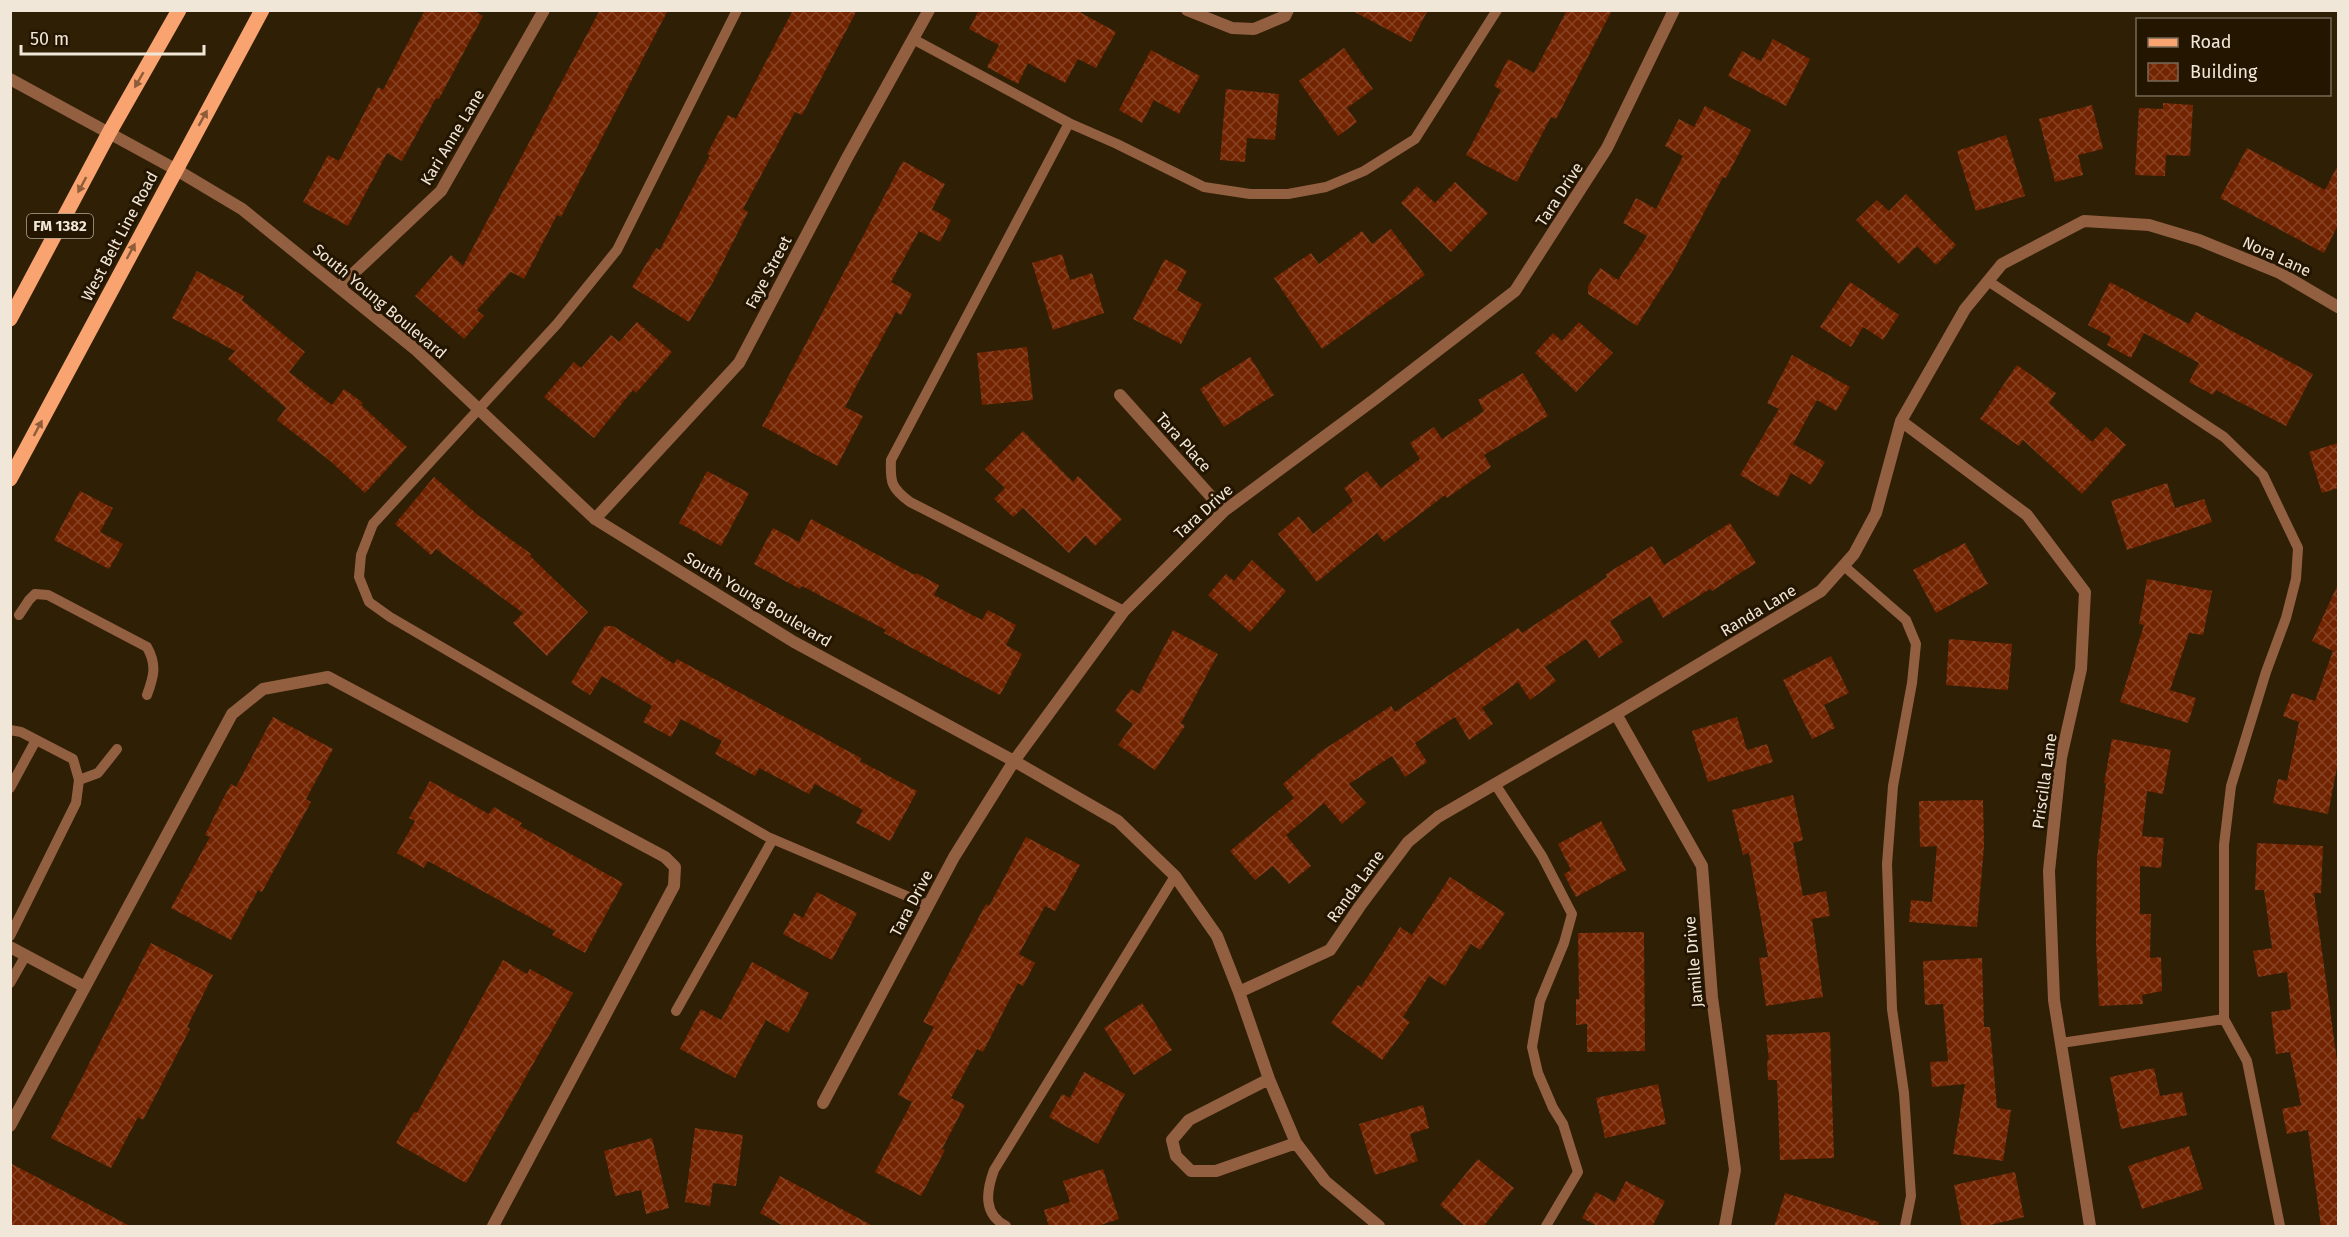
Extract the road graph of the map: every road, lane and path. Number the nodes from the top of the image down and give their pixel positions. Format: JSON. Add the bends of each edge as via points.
{"nodes":[{"id":1,"x":179,"y":10,"type":"edge"},
{"id":2,"x":262,"y":10,"type":"edge"},
{"id":3,"x":544,"y":10,"type":"edge"},
{"id":4,"x":737,"y":10,"type":"edge"},
{"id":5,"x":929,"y":10,"type":"edge"},
{"id":6,"x":1187,"y":10,"type":"edge"},
{"id":7,"x":1288,"y":10,"type":"edge"},
{"id":8,"x":1497,"y":10,"type":"edge"},
{"id":9,"x":1674,"y":10,"type":"edge"},
{"id":10,"x":913,"y":39,"type":"junction"},
{"id":11,"x":10,"y":79,"type":"edge"},
{"id":12,"x":1069,"y":123,"type":"junction"},
{"id":13,"x":109,"y":133,"type":"junction"},
{"id":14,"x":175,"y":169,"type":"junction"},
{"id":15,"x":2199,"y":240,"type":"joint"},
{"id":16,"x":1988,"y":281,"type":"junction"},
{"id":17,"x":339,"y":287,"type":"junction"},
{"id":18,"x":2338,"y":307,"type":"edge"},
{"id":19,"x":10,"y":319,"type":"edge"},
{"id":20,"x":1120,"y":395,"type":"dead end"},
{"id":21,"x":478,"y":409,"type":"junction"},
{"id":22,"x":1901,"y":421,"type":"junction"},
{"id":23,"x":10,"y":479,"type":"edge"},
{"id":24,"x":1224,"y":511,"type":"junction"},
{"id":25,"x":595,"y":519,"type":"junction"},
{"id":26,"x":1844,"y":566,"type":"junction"},
{"id":27,"x":1124,"y":610,"type":"junction"},
{"id":28,"x":19,"y":615,"type":"dead end"},
{"id":29,"x":147,"y":695,"type":"dead end"},
{"id":30,"x":1616,"y":714,"type":"junction"},
{"id":31,"x":10,"y":730,"type":"edge"},
{"id":32,"x":36,"y":740,"type":"junction"},
{"id":33,"x":117,"y":749,"type":"dead end"},
{"id":34,"x":1014,"y":761,"type":"junction"},
{"id":35,"x":79,"y":780,"type":"junction"},
{"id":36,"x":1495,"y":784,"type":"junction"},
{"id":37,"x":10,"y":788,"type":"edge"},
{"id":38,"x":773,"y":839,"type":"junction"},
{"id":39,"x":1176,"y":876,"type":"junction"},
{"id":40,"x":928,"y":905,"type":"junction"},
{"id":41,"x":10,"y":936,"type":"edge"},
{"id":42,"x":10,"y":947,"type":"edge"},
{"id":43,"x":26,"y":955,"type":"junction"},
{"id":44,"x":10,"y":983,"type":"edge"},
{"id":45,"x":85,"y":987,"type":"junction"},
{"id":46,"x":1239,"y":992,"type":"junction"},
{"id":47,"x":676,"y":1011,"type":"dead end"},
{"id":48,"x":2224,"y":1019,"type":"junction"},
{"id":49,"x":2061,"y":1043,"type":"junction"},
{"id":50,"x":1269,"y":1079,"type":"junction"},
{"id":51,"x":823,"y":1102,"type":"dead end"},
{"id":52,"x":10,"y":1126,"type":"edge"},
{"id":53,"x":1296,"y":1143,"type":"junction"},
{"id":54,"x":493,"y":1227,"type":"edge"},
{"id":55,"x":1006,"y":1227,"type":"edge"},
{"id":56,"x":1379,"y":1227,"type":"edge"},
{"id":57,"x":1546,"y":1227,"type":"edge"},
{"id":58,"x":1725,"y":1227,"type":"edge"},
{"id":59,"x":1905,"y":1227,"type":"edge"},
{"id":60,"x":2090,"y":1227,"type":"edge"},
{"id":61,"x":2280,"y":1227,"type":"edge"}],
"edges":[{"from":1,"to":13,"type":"main road","number":"FM 1382","one_way":true},
{"from":14,"to":2,"type":"main road","name":"West Belt Line Road","one_way":true},
{"from":3,"to":17,"type":"street","name":"Kari Anne Lane","via":[[441,191]]},
{"from":4,"to":21,"type":"lane","via":[[617,250],[557,324]]},
{"from":5,"to":10,"type":"street","name":"Faye Street"},
{"from":6,"to":7,"type":"street","via":[[1232,28],[1254,29],[1285,16]]},
{"from":8,"to":12,"type":"lane","via":[[1415,139],[1364,171],[1326,188],[1250,194],[1204,187]]},
{"from":9,"to":24,"type":"street","name":"Tara Drive","via":[[1607,148],[1515,291]]},
{"from":10,"to":12,"type":"lane"},
{"from":10,"to":25,"type":"street","name":"Faye Street","via":[[739,363]]},
{"from":11,"to":13,"type":"street","name":"South Young Boulevard"},
{"from":12,"to":27,"type":"lane","via":[[891,460],[890,480],[910,502]]},
{"from":13,"to":14,"type":"street","name":"South Young Boulevard"},
{"from":13,"to":19,"type":"main road","number":"FM 1382","one_way":true},
{"from":14,"to":17,"type":"street","name":"South Young Boulevard","via":[[242,209]]},
{"from":23,"to":14,"type":"main road","name":"West Belt Line Road","one_way":true},
{"from":15,"to":16,"type":"street","name":"Randa Lane","via":[[2149,225],[2084,221],[2002,264]]},
{"from":15,"to":18,"type":"street","name":"Nora Lane","via":[[2280,273]]},
{"from":16,"to":22,"type":"street","name":"Randa Lane","via":[[1965,309]]},
{"from":16,"to":48,"type":"lane","via":[[2224,437],[2263,475],[2298,548],[2296,579],[2286,618],[2231,786],[2224,845]]},
{"from":17,"to":21,"type":"street","name":"South Young Boulevard","via":[[415,349]]},
{"from":20,"to":24,"type":"street","name":"Tara Place"},
{"from":21,"to":25,"type":"street","name":"South Young Boulevard"},
{"from":21,"to":38,"type":"lane","via":[[373,524],[361,555],[359,577],[369,602]]},
{"from":22,"to":26,"type":"street","name":"Randa Lane","via":[[1876,513]]},
{"from":22,"to":49,"type":"street","name":"Priscilla Lane","via":[[2027,514],[2085,592],[2081,669],[2061,758],[2049,871],[2054,1000]]},
{"from":24,"to":27,"type":"street","name":"Tara Drive"},
{"from":25,"to":34,"type":"street","name":"South Young Boulevard","via":[[794,642]]},
{"from":26,"to":30,"type":"street","name":"Randa Lane","via":[[1821,591]]},
{"from":26,"to":59,"type":"lane","via":[[1906,620],[1916,644],[1893,786],[1887,864],[1892,1009],[1904,1092],[1911,1196]]},
{"from":27,"to":34,"type":"street","name":"Tara Drive"},
{"from":28,"to":29,"type":"lane","via":[[35,594],[48,595],[147,647],[154,660]]},
{"from":30,"to":36,"type":"street","name":"Randa Lane"},
{"from":30,"to":58,"type":"street","name":"Jamille Drive","via":[[1702,866],[1712,997],[1735,1170]]},
{"from":31,"to":32,"type":"lane"},
{"from":32,"to":35,"type":"lane","via":[[73,759]]},
{"from":32,"to":37,"type":"lane"},
{"from":33,"to":35,"type":"lane","via":[[98,773]]},
{"from":34,"to":39,"type":"street","name":"South Young Boulevard","via":[[1118,821]]},
{"from":34,"to":40,"type":"street","name":"Tara Drive"},
{"from":35,"to":41,"type":"lane","via":[[76,803]]},
{"from":36,"to":46,"type":"street","name":"Randa Lane","via":[[1438,817],[1408,842],[1330,950]]},
{"from":36,"to":57,"type":"lane","via":[[1542,856],[1572,914],[1540,1001],[1532,1047],[1538,1073],[1563,1124],[1578,1172]]},
{"from":38,"to":40,"type":"lane"},
{"from":38,"to":47,"type":"lane"},
{"from":39,"to":46,"type":"street","name":"South Young Boulevard","via":[[1217,936]]},
{"from":39,"to":55,"type":"lane","via":[[994,1170],[988,1186],[988,1209]]},
{"from":40,"to":51,"type":"street","name":"Tara Drive"},
{"from":42,"to":43,"type":"street"},
{"from":43,"to":44,"type":"lane"},
{"from":43,"to":45,"type":"street"},
{"from":45,"to":52,"type":"street"},
{"from":45,"to":54,"type":"street","via":[[232,714],[263,689],[328,677],[665,857],[675,867],[674,886]]},
{"from":46,"to":50,"type":"street","name":"South Young Boulevard"},
{"from":48,"to":49,"type":"lane"},
{"from":48,"to":61,"type":"lane","via":[[2247,1061]]},
{"from":49,"to":60,"type":"street","name":"Priscilla Lane"},
{"from":50,"to":53,"type":"street","name":"South Young Boulevard"},
{"from":50,"to":53,"type":"street","via":[[1189,1120],[1172,1140],[1176,1156],[1191,1171],[1216,1172]]},
{"from":53,"to":56,"type":"street","name":"South Young Boulevard","via":[[1325,1181]]}]}
